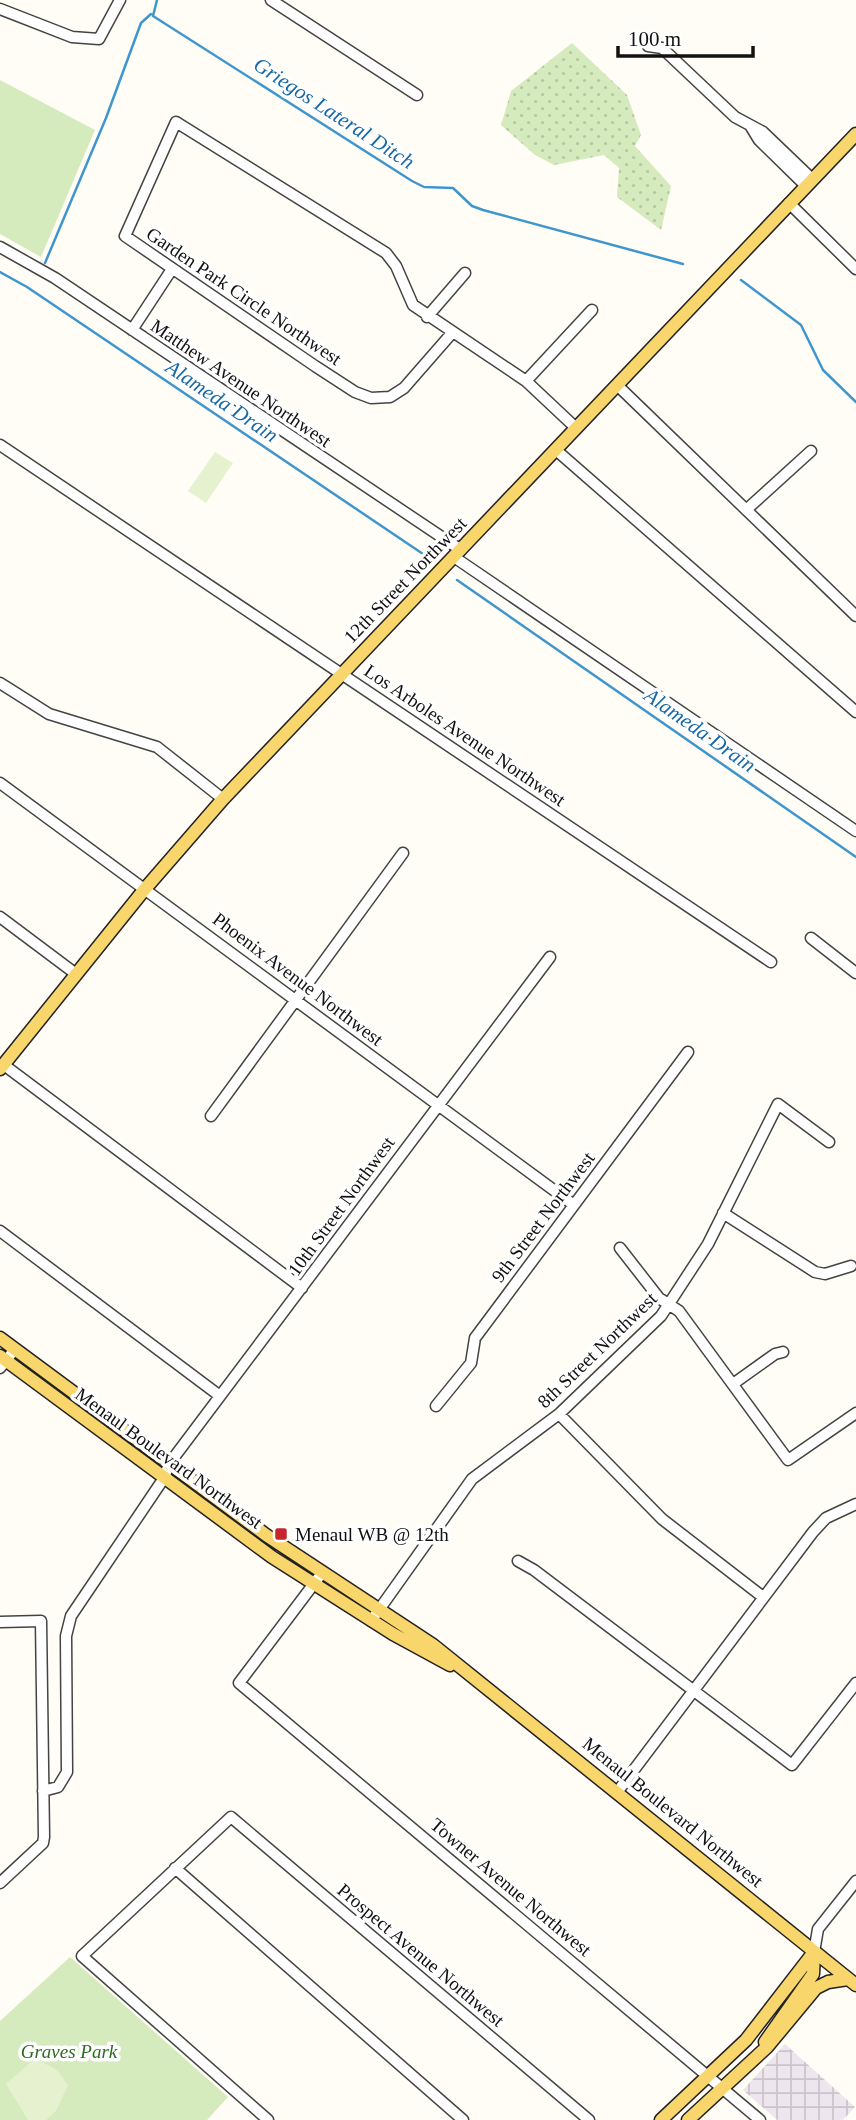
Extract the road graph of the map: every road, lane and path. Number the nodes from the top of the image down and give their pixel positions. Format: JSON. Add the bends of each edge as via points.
{"nodes":[{"id":1,"x":120,"y":0,"type":"edge"},
{"id":2,"x":271,"y":0,"type":"edge"},
{"id":3,"x":0,"y":9,"type":"edge"},
{"id":4,"x":648,"y":46,"type":"dead end"},
{"id":5,"x":417,"y":96,"type":"dead end"},
{"id":6,"x":856,"y":134,"type":"edge"},
{"id":7,"x":809,"y":183,"type":"junction"},
{"id":8,"x":789,"y":203,"type":"junction"},
{"id":9,"x":0,"y":247,"type":"edge"},
{"id":10,"x":172,"y":269,"type":"junction"},
{"id":11,"x":856,"y":269,"type":"edge"},
{"id":12,"x":466,"y":273,"type":"dead end"},
{"id":13,"x":592,"y":310,"type":"dead end"},
{"id":14,"x":427,"y":317,"type":"junction"},
{"id":15,"x":132,"y":330,"type":"junction"},
{"id":16,"x":452,"y":333,"type":"junction"},
{"id":17,"x":526,"y":381,"type":"junction"},
{"id":18,"x":617,"y":385,"type":"junction"},
{"id":19,"x":576,"y":428,"type":"junction"},
{"id":20,"x":0,"y":445,"type":"edge"},
{"id":21,"x":555,"y":450,"type":"junction"},
{"id":22,"x":811,"y":451,"type":"dead end"},
{"id":23,"x":746,"y":510,"type":"junction"},
{"id":24,"x":458,"y":553,"type":"junction"},
{"id":25,"x":856,"y":615,"type":"edge"},
{"id":26,"x":342,"y":673,"type":"junction"},
{"id":27,"x":0,"y":683,"type":"edge"},
{"id":28,"x":856,"y":712,"type":"edge"},
{"id":29,"x":0,"y":783,"type":"edge"},
{"id":30,"x":223,"y":799,"type":"junction"},
{"id":31,"x":856,"y":831,"type":"edge"},
{"id":32,"x":403,"y":853,"type":"dead end"},
{"id":33,"x":144,"y":890,"type":"junction"},
{"id":34,"x":0,"y":917,"type":"edge"},
{"id":35,"x":811,"y":938,"type":"dead end"},
{"id":36,"x":550,"y":957,"type":"dead end"},
{"id":37,"x":771,"y":962,"type":"dead end"},
{"id":38,"x":856,"y":973,"type":"edge"},
{"id":39,"x":76,"y":974,"type":"junction"},
{"id":40,"x":296,"y":999,"type":"junction"},
{"id":41,"x":688,"y":1052,"type":"dead end"},
{"id":42,"x":2,"y":1067,"type":"edge"},
{"id":43,"x":436,"y":1105,"type":"junction"},
{"id":44,"x":211,"y":1116,"type":"dead end"},
{"id":45,"x":829,"y":1142,"type":"dead end"},
{"id":46,"x":574,"y":1205,"type":"junction"},
{"id":47,"x":723,"y":1213,"type":"junction"},
{"id":48,"x":0,"y":1231,"type":"edge"},
{"id":49,"x":620,"y":1248,"type":"dead end"},
{"id":50,"x":851,"y":1266,"type":"dead end"},
{"id":51,"x":302,"y":1288,"type":"junction"},
{"id":52,"x":669,"y":1305,"type":"junction"},
{"id":53,"x":0,"y":1338,"type":"edge"},
{"id":54,"x":15,"y":1349,"type":"junction"},
{"id":55,"x":783,"y":1352,"type":"dead end"},
{"id":56,"x":2,"y":1362,"type":"edge"},
{"id":57,"x":733,"y":1384,"type":"junction"},
{"id":58,"x":220,"y":1396,"type":"junction"},
{"id":59,"x":436,"y":1406,"type":"dead end"},
{"id":60,"x":856,"y":1413,"type":"edge"},
{"id":61,"x":559,"y":1414,"type":"junction"},
{"id":62,"x":169,"y":1464,"type":"junction"},
{"id":63,"x":164,"y":1478,"type":"junction"},
{"id":64,"x":856,"y":1504,"type":"edge"},
{"id":65,"x":518,"y":1561,"type":"dead end"},
{"id":66,"x":322,"y":1573,"type":"junction"},
{"id":67,"x":314,"y":1584,"type":"junction"},
{"id":68,"x":763,"y":1597,"type":"junction"},
{"id":69,"x":375,"y":1615,"type":"junction"},
{"id":70,"x":0,"y":1622,"type":"edge"},
{"id":71,"x":856,"y":1683,"type":"edge"},
{"id":72,"x":693,"y":1692,"type":"junction"},
{"id":73,"x":43,"y":1791,"type":"junction"},
{"id":74,"x":618,"y":1791,"type":"junction"},
{"id":75,"x":175,"y":1868,"type":"junction"},
{"id":76,"x":856,"y":1881,"type":"edge"},
{"id":77,"x":0,"y":1883,"type":"edge"},
{"id":78,"x":814,"y":1952,"type":"junction"},
{"id":79,"x":852,"y":1982,"type":"edge"},
{"id":80,"x":759,"y":2053,"type":"junction"},
{"id":81,"x":708,"y":2076,"type":"junction"},
{"id":82,"x":722,"y":2088,"type":"junction"},
{"id":83,"x":268,"y":2120,"type":"edge"},
{"id":84,"x":463,"y":2120,"type":"edge"},
{"id":85,"x":589,"y":2120,"type":"edge"},
{"id":86,"x":661,"y":2120,"type":"edge"},
{"id":87,"x":688,"y":2120,"type":"edge"},
{"id":88,"x":760,"y":2120,"type":"edge"}],
"edges":[{"from":1,"to":3,"type":"street","via":[[99,39],[72,37]]},
{"from":2,"to":5,"type":"street"},
{"from":4,"to":7,"type":"street","via":[[662,48]]},
{"from":6,"to":7,"type":"main road","name":"12th Street Northwest"},
{"from":7,"to":8,"type":"main road","name":"12th Street Northwest"},
{"from":8,"to":11,"type":"street"},
{"from":8,"to":18,"type":"main road","name":"12th Street Northwest"},
{"from":9,"to":15,"type":"street","name":"Matthew Avenue Northwest"},
{"from":10,"to":14,"type":"street","name":"Garden Park Circle Northwest","via":[[125,236],[176,122],[386,253],[413,305]]},
{"from":10,"to":15,"type":"street"},
{"from":10,"to":16,"type":"street","name":"Garden Park Circle Northwest","via":[[325,373],[371,398],[390,397],[404,388]]},
{"from":12,"to":14,"type":"street"},
{"from":13,"to":17,"type":"street"},
{"from":14,"to":16,"type":"street"},
{"from":15,"to":24,"type":"street","name":"Matthew Avenue Northwest"},
{"from":16,"to":17,"type":"street"},
{"from":17,"to":19,"type":"street"},
{"from":18,"to":19,"type":"main road","name":"12th Street Northwest"},
{"from":18,"to":23,"type":"street"},
{"from":19,"to":21,"type":"main road","name":"12th Street Northwest"},
{"from":20,"to":26,"type":"street","name":"Los Arboles Avenue Northwest"},
{"from":21,"to":24,"type":"main road","name":"12th Street Northwest"},
{"from":21,"to":28,"type":"street"},
{"from":22,"to":23,"type":"street"},
{"from":23,"to":25,"type":"street"},
{"from":24,"to":26,"type":"main road","name":"12th Street Northwest"},
{"from":24,"to":31,"type":"street","name":"Matthew Avenue Northwest"},
{"from":26,"to":30,"type":"main road","name":"12th Street Northwest"},
{"from":26,"to":37,"type":"street","name":"Los Arboles Avenue Northwest"},
{"from":27,"to":30,"type":"street","via":[[49,714],[157,747]]},
{"from":29,"to":33,"type":"street","name":"Phoenix Avenue Northwest"},
{"from":30,"to":33,"type":"main road","name":"12th Street Northwest"},
{"from":32,"to":40,"type":"street"},
{"from":33,"to":39,"type":"main road","name":"12th Street Northwest"},
{"from":33,"to":40,"type":"street","name":"Phoenix Avenue Northwest"},
{"from":34,"to":39,"type":"street"},
{"from":35,"to":38,"type":"street"},
{"from":36,"to":43,"type":"street","name":"10th Street Northwest"},
{"from":39,"to":42,"type":"main road","name":"12th Street Northwest"},
{"from":40,"to":43,"type":"street","name":"Phoenix Avenue Northwest"},
{"from":40,"to":44,"type":"street"},
{"from":41,"to":46,"type":"street","name":"9th Street Northwest"},
{"from":42,"to":51,"type":"street"},
{"from":43,"to":46,"type":"street","name":"Phoenix Avenue Northwest"},
{"from":43,"to":51,"type":"street","name":"10th Street Northwest"},
{"from":45,"to":47,"type":"street","name":"8th Street Northwest","via":[[778,1104]]},
{"from":46,"to":59,"type":"street","name":"9th Street Northwest","via":[[475,1338],[471,1363]]},
{"from":47,"to":50,"type":"street","via":[[815,1272],[825,1274]]},
{"from":47,"to":52,"type":"street","name":"8th Street Northwest"},
{"from":48,"to":58,"type":"street"},
{"from":49,"to":52,"type":"street"},
{"from":51,"to":58,"type":"street","name":"10th Street Northwest"},
{"from":52,"to":57,"type":"street"},
{"from":52,"to":61,"type":"street","name":"8th Street Northwest"},
{"from":53,"to":54,"type":"main road","name":"Menaul Boulevard Northwest"},
{"from":54,"to":56,"type":"street"},
{"from":54,"to":62,"type":"main road","name":"Menaul Boulevard Northwest"},
{"from":55,"to":57,"type":"street"},
{"from":56,"to":63,"type":"main road","name":"Menaul Boulevard Northwest"},
{"from":57,"to":60,"type":"street","via":[[788,1460]]},
{"from":58,"to":62,"type":"street","name":"10th Street Northwest"},
{"from":61,"to":68,"type":"street","via":[[663,1519]]},
{"from":61,"to":69,"type":"street","name":"8th Street Northwest","via":[[472,1479]]},
{"from":62,"to":63,"type":"street","name":"10th Street Northwest"},
{"from":62,"to":66,"type":"main road","name":"Menaul Boulevard Northwest"},
{"from":63,"to":67,"type":"main road","name":"Menaul Boulevard Northwest"},
{"from":63,"to":73,"type":"street","name":"10th Street Northwest","via":[[66,1625],[67,1772],[58,1787]]},
{"from":64,"to":68,"type":"street","via":[[826,1518]]},
{"from":65,"to":72,"type":"street"},
{"from":66,"to":67,"type":"street"},
{"from":66,"to":69,"type":"main road","name":"Menaul Boulevard Northwest"},
{"from":67,"to":69,"type":"main road","name":"Menaul Boulevard Northwest"},
{"from":67,"to":81,"type":"street","name":"Towner Avenue Northwest","via":[[239,1683]]},
{"from":68,"to":72,"type":"street"},
{"from":69,"to":74,"type":"main road","name":"Menaul Boulevard Northwest","via":[[433,1645]]},
{"from":70,"to":73,"type":"street","via":[[41,1621]]},
{"from":71,"to":72,"type":"street","via":[[792,1765]]},
{"from":72,"to":74,"type":"street"},
{"from":73,"to":77,"type":"street","via":[[43,1843]]},
{"from":74,"to":78,"type":"main road","name":"Menaul Boulevard Northwest"},
{"from":75,"to":83,"type":"street","via":[[82,1956]]},
{"from":75,"to":84,"type":"street"},
{"from":75,"to":85,"type":"street","name":"Prospect Avenue Northwest","via":[[231,1817]]},
{"from":76,"to":78,"type":"street","via":[[818,1929]]},
{"from":78,"to":79,"type":"main road","name":"Menaul Boulevard Northwest"},
{"from":78,"to":80,"type":"main road","via":[[813,1974]]},
{"from":78,"to":81,"type":"main road","via":[[762,2021]]},
{"from":79,"to":80,"type":"main road","via":[[828,1982],[816,1988]]},
{"from":80,"to":82,"type":"main road"},
{"from":81,"to":82,"type":"street","name":"Towner Avenue Northwest"},
{"from":81,"to":86,"type":"main road"},
{"from":82,"to":87,"type":"main road"},
{"from":82,"to":88,"type":"street","name":"Towner Avenue Northwest"}]}
